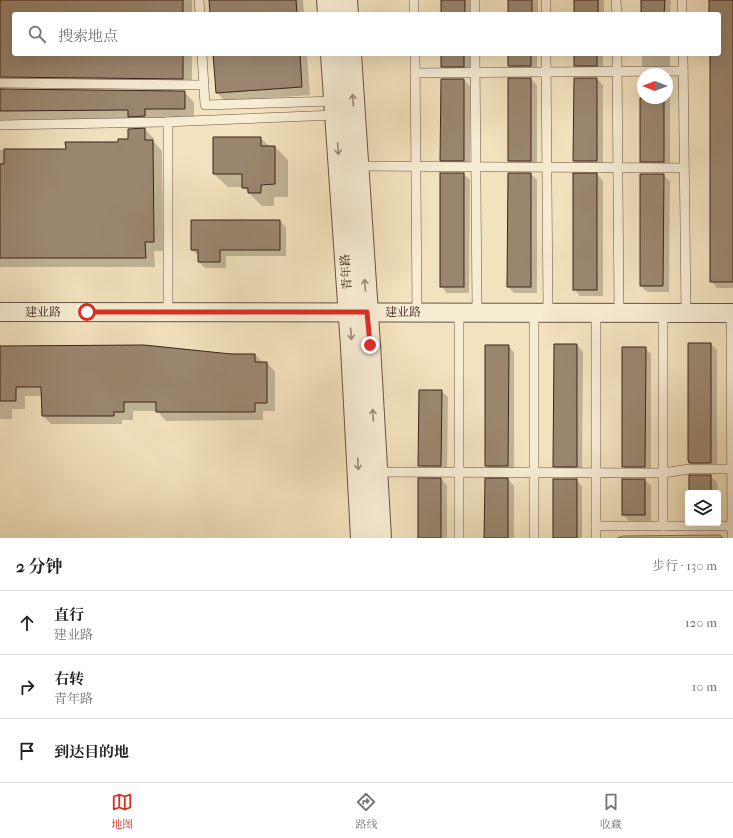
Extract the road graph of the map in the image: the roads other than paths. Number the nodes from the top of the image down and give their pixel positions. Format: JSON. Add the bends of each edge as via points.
{"nodes":[{"id":1,"x":199,"y":0,"type":"edge"},
{"id":2,"x":328,"y":0,"type":"edge"},
{"id":3,"x":346,"y":0,"type":"edge"},
{"id":4,"x":414,"y":0,"type":"edge"},
{"id":5,"x":475,"y":0,"type":"edge"},
{"id":6,"x":546,"y":0,"type":"edge"},
{"id":7,"x":616,"y":0,"type":"edge"},
{"id":8,"x":682,"y":0,"type":"edge"},
{"id":9,"x":200,"y":12,"type":"edge"},
{"id":10,"x":329,"y":12,"type":"edge"},
{"id":11,"x":347,"y":12,"type":"edge"},
{"id":12,"x":414,"y":12,"type":"edge"},
{"id":13,"x":475,"y":12,"type":"edge"},
{"id":14,"x":546,"y":12,"type":"edge"},
{"id":15,"x":616,"y":12,"type":"edge"},
{"id":16,"x":682,"y":12,"type":"edge"},
{"id":17,"x":202,"y":56,"type":"edge"},
{"id":18,"x":332,"y":56,"type":"edge"},
{"id":19,"x":350,"y":56,"type":"edge"},
{"id":20,"x":415,"y":56,"type":"edge"},
{"id":21,"x":475,"y":56,"type":"edge"},
{"id":22,"x":546,"y":56,"type":"edge"},
{"id":23,"x":617,"y":56,"type":"edge"},
{"id":24,"x":683,"y":56,"type":"edge"},
{"id":25,"x":683,"y":71,"type":"junction"},
{"id":26,"x":546,"y":72,"type":"junction"},
{"id":27,"x":617,"y":72,"type":"junction"},
{"id":28,"x":415,"y":73,"type":"junction"},
{"id":29,"x":475,"y":73,"type":"junction"},
{"id":30,"x":0,"y":83,"type":"edge"},
{"id":31,"x":204,"y":85,"type":"junction"},
{"id":32,"x":335,"y":108,"type":"junction"},
{"id":33,"x":168,"y":122,"type":"junction"},
{"id":34,"x":0,"y":125,"type":"edge"},
{"id":35,"x":357,"y":166,"type":"junction"},
{"id":36,"x":416,"y":167,"type":"junction"},
{"id":37,"x":476,"y":167,"type":"junction"},
{"id":38,"x":547,"y":167,"type":"junction"},
{"id":39,"x":618,"y":168,"type":"junction"},
{"id":40,"x":684,"y":168,"type":"junction"},
{"id":41,"x":0,"y":312,"type":"edge"},
{"id":42,"x":168,"y":312,"type":"junction"},
{"id":43,"x":358,"y":312,"type":"junction"},
{"id":44,"x":417,"y":312,"type":"junction"},
{"id":45,"x":459,"y":313,"type":"junction"},
{"id":46,"x":477,"y":313,"type":"junction"},
{"id":47,"x":541,"y":313,"type":"junction"},
{"id":48,"x":596,"y":313,"type":"junction"},
{"id":49,"x":619,"y":313,"type":"junction"},
{"id":50,"x":663,"y":313,"type":"junction"},
{"id":51,"x":686,"y":313,"type":"junction"},
{"id":52,"x":732,"y":313,"type":"edge"},
{"id":53,"x":732,"y":469,"type":"edge"},
{"id":54,"x":377,"y":472,"type":"junction"},
{"id":55,"x":459,"y":472,"type":"junction"},
{"id":56,"x":534,"y":473,"type":"junction"},
{"id":57,"x":596,"y":473,"type":"junction"},
{"id":58,"x":663,"y":473,"type":"junction"},
{"id":59,"x":596,"y":526,"type":"junction"},
{"id":60,"x":663,"y":526,"type":"junction"},
{"id":61,"x":731,"y":526,"type":"junction"},
{"id":62,"x":362,"y":538,"type":"edge"},
{"id":63,"x":380,"y":538,"type":"edge"},
{"id":64,"x":459,"y":538,"type":"edge"},
{"id":65,"x":534,"y":538,"type":"edge"},
{"id":66,"x":596,"y":538,"type":"edge"},
{"id":67,"x":732,"y":538,"type":"edge"}],
"edges":[{"from":1,"to":9,"type":"lane"},
{"from":2,"to":10,"type":"street"},
{"from":3,"to":11,"type":"street"},
{"from":4,"to":12,"type":"lane"},
{"from":5,"to":13,"type":"lane"},
{"from":6,"to":14,"type":"lane"},
{"from":7,"to":15,"type":"lane"},
{"from":8,"to":16,"type":"lane"},
{"from":17,"to":31,"type":"lane"},
{"from":18,"to":32,"type":"street","name":"青年路"},
{"from":35,"to":19,"type":"street","name":"青年路","one_way":true},
{"from":20,"to":28,"type":"lane"},
{"from":21,"to":29,"type":"lane"},
{"from":22,"to":26,"type":"lane"},
{"from":23,"to":27,"type":"lane"},
{"from":24,"to":25,"type":"lane"},
{"from":25,"to":27,"type":"lane"},
{"from":25,"to":40,"type":"lane"},
{"from":26,"to":27,"type":"lane"},
{"from":26,"to":29,"type":"lane"},
{"from":26,"to":38,"type":"lane"},
{"from":27,"to":39,"type":"lane"},
{"from":28,"to":29,"type":"lane"},
{"from":28,"to":36,"type":"lane"},
{"from":29,"to":37,"type":"lane"},
{"from":30,"to":31,"type":"lane"},
{"from":31,"to":32,"type":"lane","via":[[206,105]]},
{"from":32,"to":33,"type":"lane"},
{"from":32,"to":43,"type":"street","name":"青年路","one_way":true},
{"from":33,"to":34,"type":"lane"},
{"from":33,"to":42,"type":"lane"},
{"from":35,"to":36,"type":"lane"},
{"from":43,"to":35,"type":"street","name":"青年路","one_way":true},
{"from":36,"to":37,"type":"lane"},
{"from":36,"to":44,"type":"lane"},
{"from":37,"to":38,"type":"lane"},
{"from":37,"to":46,"type":"lane"},
{"from":38,"to":39,"type":"lane"},
{"from":38,"to":47,"type":"lane"},
{"from":39,"to":40,"type":"lane"},
{"from":39,"to":49,"type":"lane"},
{"from":40,"to":51,"type":"lane"},
{"from":41,"to":42,"type":"street","name":"建业路"},
{"from":42,"to":43,"type":"street","name":"建业路"},
{"from":43,"to":44,"type":"street","name":"建业路"},
{"from":54,"to":43,"type":"street","name":"青年路","one_way":true},
{"from":43,"to":62,"type":"street","name":"青年路","one_way":true},
{"from":44,"to":45,"type":"street","name":"建业路"},
{"from":45,"to":46,"type":"street","name":"建业路"},
{"from":45,"to":55,"type":"lane"},
{"from":46,"to":47,"type":"street","name":"建业路"},
{"from":47,"to":48,"type":"street","name":"建业路"},
{"from":47,"to":56,"type":"lane"},
{"from":48,"to":49,"type":"street","name":"建业路"},
{"from":48,"to":57,"type":"lane"},
{"from":49,"to":50,"type":"street","name":"建业路"},
{"from":50,"to":51,"type":"street","name":"建业路"},
{"from":50,"to":58,"type":"lane"},
{"from":51,"to":52,"type":"street","name":"建业路"},
{"from":52,"to":53,"type":"lane"},
{"from":53,"to":58,"type":"lane","via":[[689,469]]},
{"from":53,"to":61,"type":"lane"},
{"from":54,"to":55,"type":"lane"},
{"from":54,"to":63,"type":"street","name":"青年路"},
{"from":55,"to":56,"type":"lane"},
{"from":55,"to":64,"type":"lane"},
{"from":56,"to":57,"type":"lane"},
{"from":56,"to":65,"type":"lane"},
{"from":57,"to":58,"type":"lane"},
{"from":57,"to":59,"type":"lane"},
{"from":58,"to":60,"type":"lane"},
{"from":59,"to":60,"type":"lane"},
{"from":59,"to":66,"type":"lane"},
{"from":60,"to":61,"type":"lane"},
{"from":61,"to":67,"type":"lane"}]}
